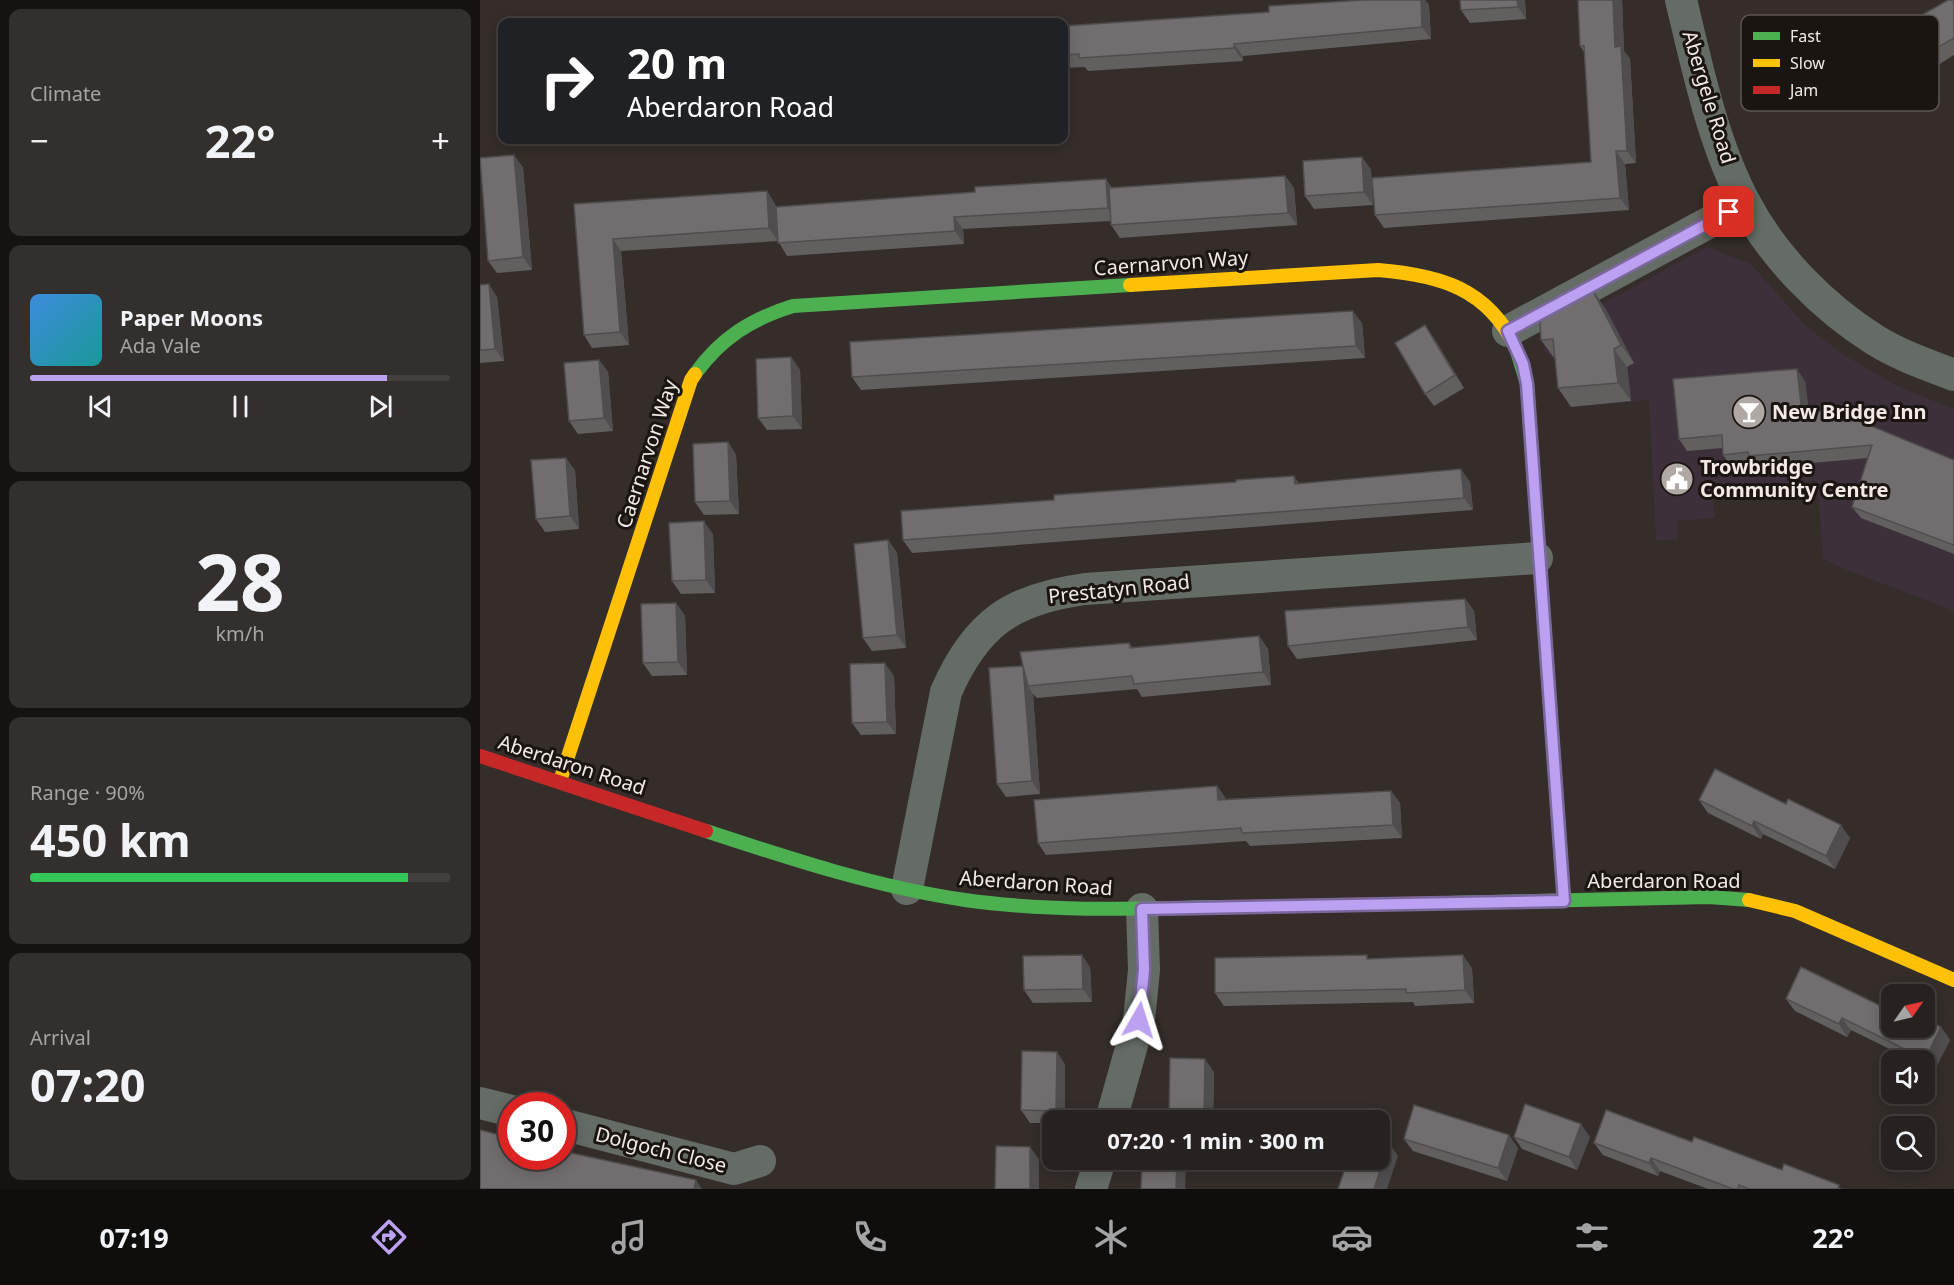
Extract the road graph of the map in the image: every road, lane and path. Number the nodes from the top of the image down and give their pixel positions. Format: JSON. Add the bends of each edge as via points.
{"nodes":[{"id":1,"x":1681,"y":0,"type":"edge"},
{"id":2,"x":1745,"y":203,"type":"junction"},
{"id":3,"x":1508,"y":331,"type":"junction"},
{"id":4,"x":1954,"y":375,"type":"edge"},
{"id":5,"x":1538,"y":558,"type":"junction"},
{"id":6,"x":480,"y":756,"type":"edge"},
{"id":7,"x":560,"y":781,"type":"junction"},
{"id":8,"x":907,"y":889,"type":"junction"},
{"id":9,"x":1564,"y":901,"type":"junction"},
{"id":10,"x":1142,"y":909,"type":"junction"},
{"id":11,"x":1954,"y":980,"type":"edge"},
{"id":12,"x":480,"y":1103,"type":"edge"},
{"id":13,"x":498,"y":1108,"type":"edge"},
{"id":14,"x":1114,"y":1110,"type":"edge"},
{"id":15,"x":576,"y":1128,"type":"edge"},
{"id":16,"x":760,"y":1161,"type":"dead end"},
{"id":17,"x":1097,"y":1170,"type":"edge"},
{"id":18,"x":1091,"y":1189,"type":"edge"}],
"edges":[{"from":1,"to":2,"type":"street","name":"Abergele Road","via":[[1716,127]]},
{"from":2,"to":3,"type":"street"},
{"from":2,"to":4,"type":"street","name":"Abergele Road","via":[[1769,242],[1804,282],[1835,309],[1876,340]]},
{"from":3,"to":5,"type":"street","name":"Caernarvon Way","via":[[1527,384]]},
{"from":3,"to":7,"type":"street","name":"Caernarvon Way","via":[[1485,304],[1466,291],[1413,270],[793,306],[763,314],[731,332],[707,356],[691,380]]},
{"from":5,"to":8,"type":"street","name":"Prestatyn Road","via":[[1085,589],[1051,594],[1005,613],[971,646],[946,692]]},
{"from":5,"to":9,"type":"street","name":"Caernarvon Way"},
{"from":6,"to":7,"type":"street","name":"Aberdaron Road"},
{"from":7,"to":8,"type":"street","name":"Aberdaron Road","via":[[810,865]]},
{"from":8,"to":10,"type":"street","name":"Aberdaron Road","via":[[1035,907]]},
{"from":9,"to":10,"type":"street","name":"Aberdaron Road"},
{"from":9,"to":11,"type":"street","name":"Aberdaron Road","via":[[1709,897],[1758,901],[1794,911]]},
{"from":10,"to":14,"type":"street","via":[[1144,970],[1139,1020]]},
{"from":12,"to":13,"type":"street"},
{"from":15,"to":16,"type":"street","name":"Dolgoch Close","via":[[734,1169]]},
{"from":17,"to":18,"type":"street"}]}
